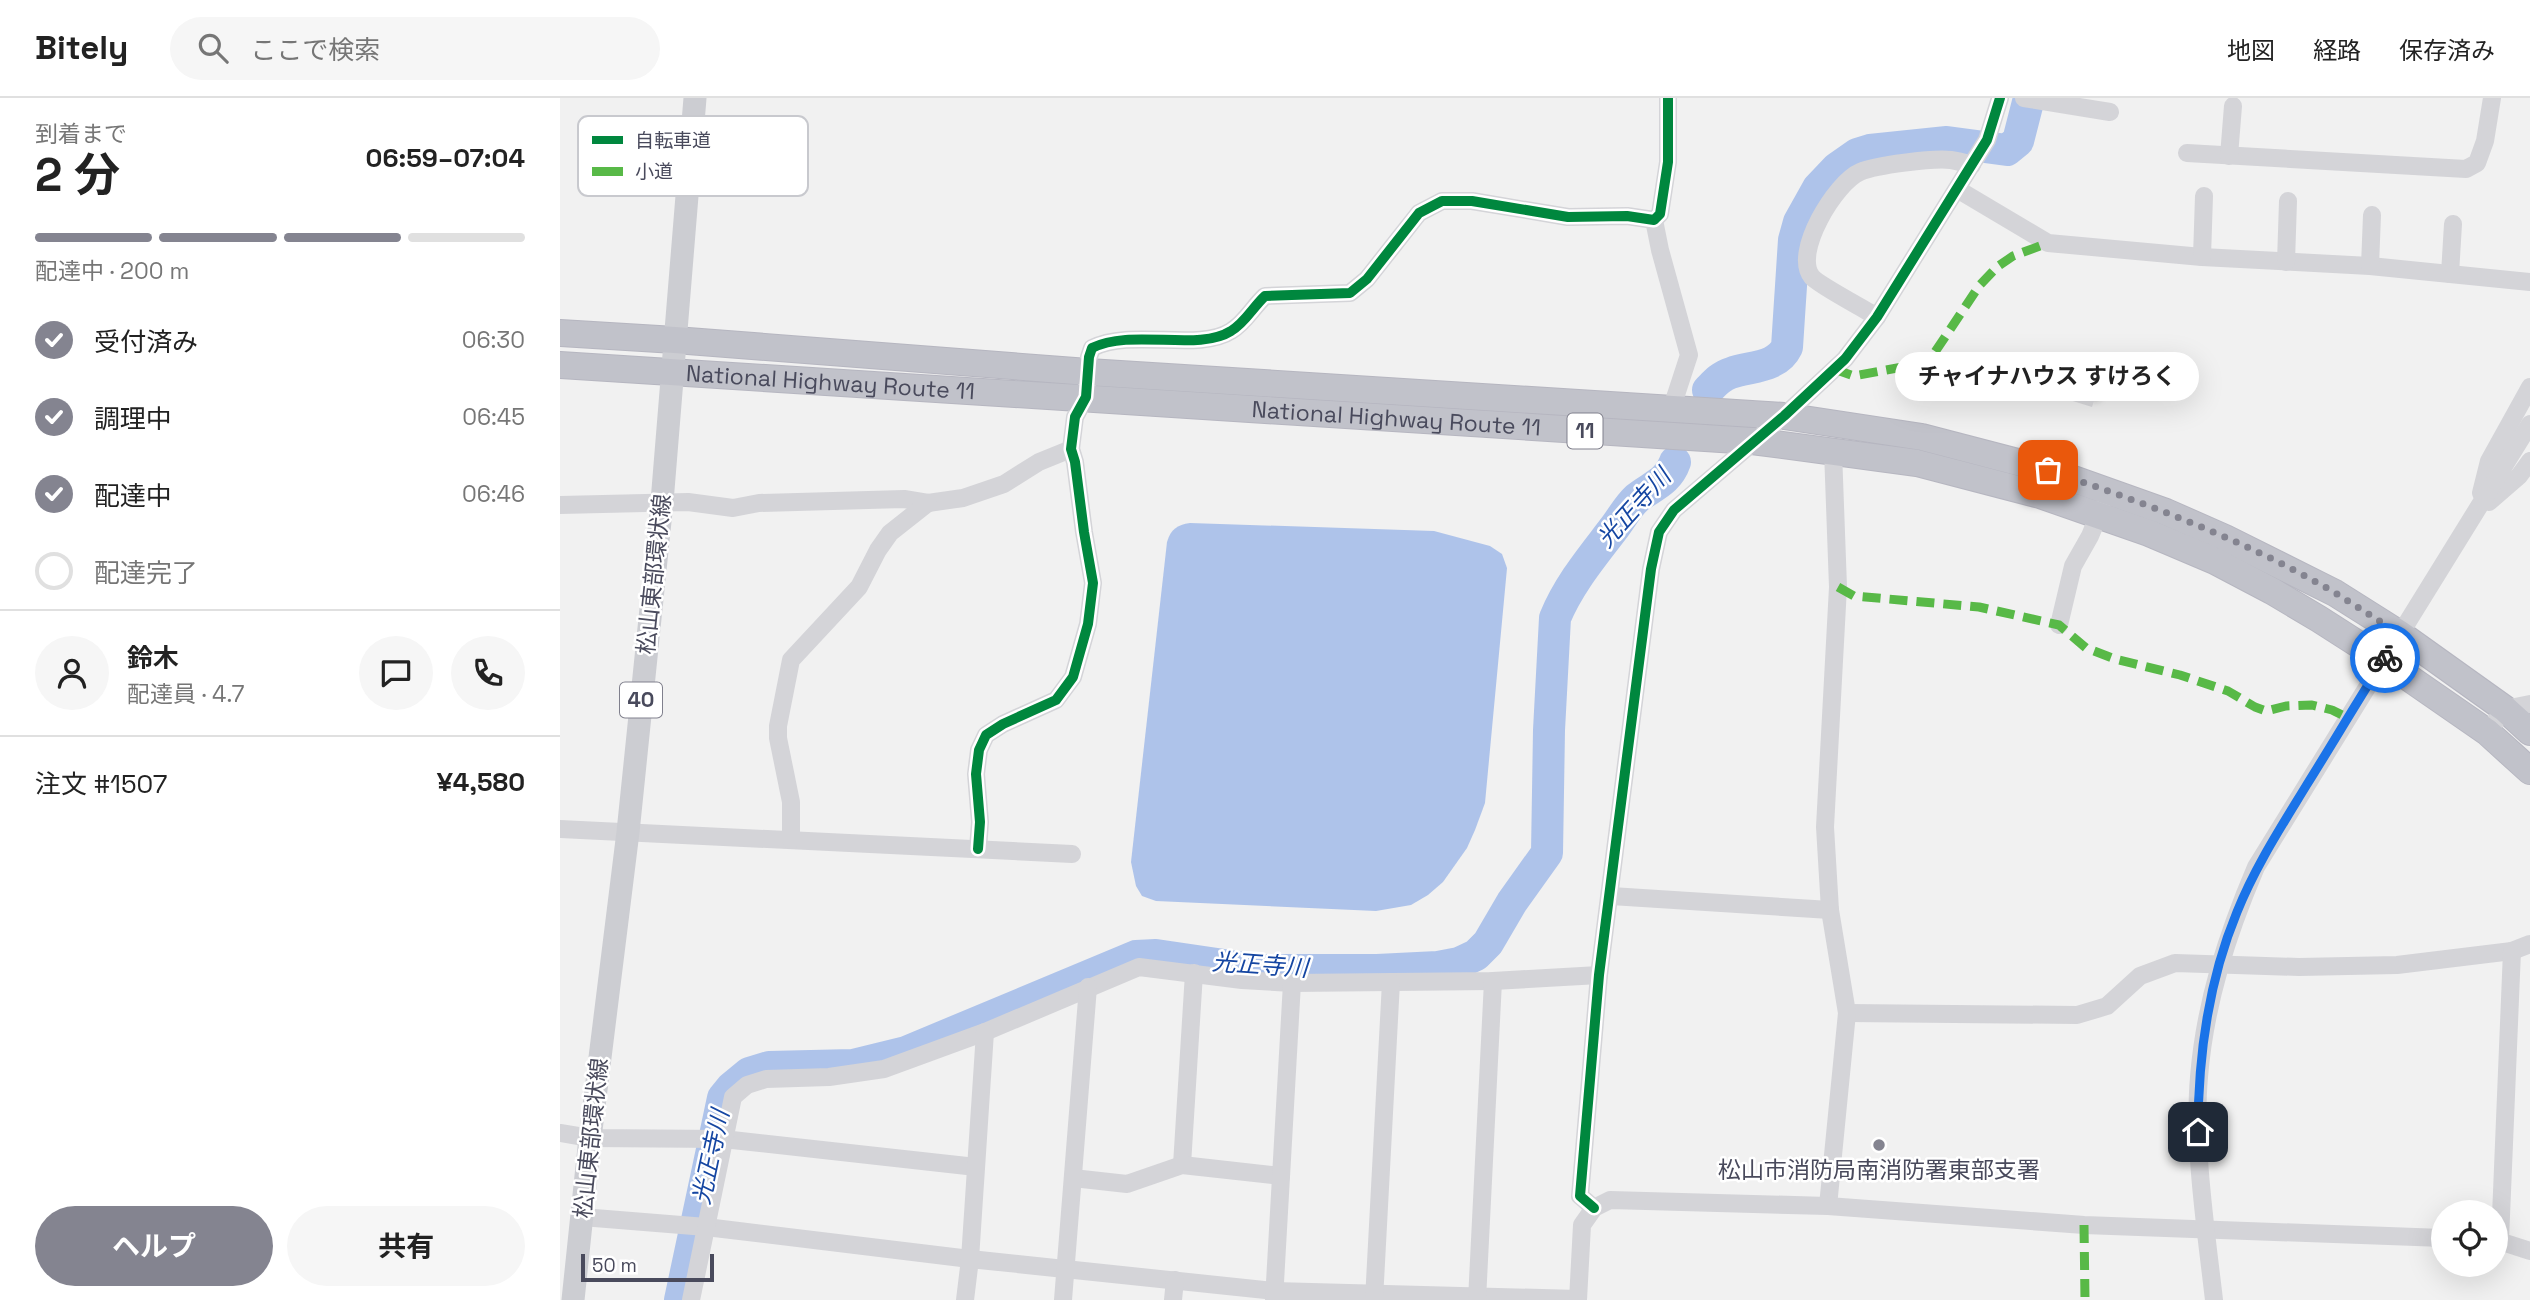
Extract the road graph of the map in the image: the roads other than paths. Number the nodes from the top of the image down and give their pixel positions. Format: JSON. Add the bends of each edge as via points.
{"nodes":[{"id":1,"x":695,"y":98,"type":"edge"},
{"id":2,"x":1668,"y":98,"type":"edge"},
{"id":3,"x":2000,"y":98,"type":"edge"},
{"id":4,"x":2492,"y":98,"type":"edge"},
{"id":5,"x":2031,"y":99,"type":"edge"},
{"id":6,"x":2232,"y":106,"type":"dead end"},
{"id":7,"x":2110,"y":112,"type":"dead end"},
{"id":8,"x":694,"y":116,"type":"edge"},
{"id":9,"x":1979,"y":153,"type":"junction"},
{"id":10,"x":2187,"y":153,"type":"dead end"},
{"id":11,"x":2229,"y":156,"type":"junction"},
{"id":12,"x":1957,"y":189,"type":"junction"},
{"id":13,"x":687,"y":196,"type":"edge"},
{"id":14,"x":2204,"y":196,"type":"dead end"},
{"id":15,"x":2288,"y":201,"type":"dead end"},
{"id":16,"x":2372,"y":215,"type":"dead end"},
{"id":17,"x":1654,"y":220,"type":"junction"},
{"id":18,"x":2453,"y":224,"type":"dead end"},
{"id":19,"x":2202,"y":257,"type":"junction"},
{"id":20,"x":2286,"y":262,"type":"junction"},
{"id":21,"x":2370,"y":266,"type":"junction"},
{"id":22,"x":2450,"y":274,"type":"junction"},
{"id":23,"x":2530,"y":282,"type":"edge"},
{"id":24,"x":1877,"y":317,"type":"junction"},
{"id":25,"x":560,"y":333,"type":"edge"},
{"id":26,"x":675,"y":340,"type":"junction"},
{"id":27,"x":560,"y":365,"type":"edge"},
{"id":28,"x":673,"y":373,"type":"junction"},
{"id":29,"x":1087,"y":384,"type":"junction"},
{"id":30,"x":2530,"y":387,"type":"edge"},
{"id":31,"x":1671,"y":410,"type":"junction"},
{"id":32,"x":1784,"y":416,"type":"junction"},
{"id":33,"x":2530,"y":424,"type":"edge"},
{"id":34,"x":1752,"y":441,"type":"junction"},
{"id":35,"x":1070,"y":449,"type":"junction"},
{"id":36,"x":1833,"y":451,"type":"junction"},
{"id":37,"x":2530,"y":461,"type":"edge"},
{"id":38,"x":662,"y":502,"type":"junction"},
{"id":39,"x":928,"y":503,"type":"junction"},
{"id":40,"x":2103,"y":503,"type":"junction"},
{"id":41,"x":560,"y":505,"type":"edge"},
{"id":42,"x":2475,"y":514,"type":"junction"},
{"id":43,"x":2059,"y":625,"type":"dead end"},
{"id":44,"x":2400,"y":634,"type":"junction"},
{"id":45,"x":2383,"y":660,"type":"junction"},
{"id":46,"x":2517,"y":707,"type":"edge"},
{"id":47,"x":2487,"y":732,"type":"junction"},
{"id":48,"x":2530,"y":732,"type":"edge"},
{"id":49,"x":2530,"y":771,"type":"edge"},
{"id":50,"x":560,"y":828,"type":"edge"},
{"id":51,"x":628,"y":832,"type":"junction"},
{"id":52,"x":791,"y":840,"type":"junction"},
{"id":53,"x":978,"y":849,"type":"junction"},
{"id":54,"x":1072,"y":854,"type":"dead end"},
{"id":55,"x":1611,"y":896,"type":"junction"},
{"id":56,"x":1830,"y":910,"type":"junction"},
{"id":57,"x":2530,"y":944,"type":"edge"},
{"id":58,"x":2512,"y":951,"type":"junction"},
{"id":59,"x":2220,"y":963,"type":"junction"},
{"id":60,"x":1194,"y":973,"type":"junction"},
{"id":61,"x":1599,"y":975,"type":"junction"},
{"id":62,"x":1493,"y":981,"type":"junction"},
{"id":63,"x":1391,"y":982,"type":"junction"},
{"id":64,"x":1292,"y":983,"type":"junction"},
{"id":65,"x":1088,"y":986,"type":"junction"},
{"id":66,"x":1847,"y":1013,"type":"junction"},
{"id":67,"x":985,"y":1032,"type":"junction"},
{"id":68,"x":560,"y":1133,"type":"edge"},
{"id":69,"x":590,"y":1138,"type":"junction"},
{"id":70,"x":723,"y":1139,"type":"junction"},
{"id":71,"x":1182,"y":1165,"type":"junction"},
{"id":72,"x":976,"y":1167,"type":"junction"},
{"id":73,"x":1281,"y":1176,"type":"junction"},
{"id":74,"x":1073,"y":1178,"type":"junction"},
{"id":75,"x":2500,"y":1200,"type":"edge"},
{"id":76,"x":1828,"y":1206,"type":"junction"},
{"id":77,"x":1594,"y":1208,"type":"junction"},
{"id":78,"x":582,"y":1217,"type":"junction"},
{"id":79,"x":706,"y":1227,"type":"junction"},
{"id":80,"x":2206,"y":1229,"type":"junction"},
{"id":81,"x":2431,"y":1238,"type":"edge"},
{"id":82,"x":2508,"y":1243,"type":"edge"},
{"id":83,"x":2530,"y":1251,"type":"edge"},
{"id":84,"x":970,"y":1259,"type":"junction"},
{"id":85,"x":1066,"y":1269,"type":"junction"},
{"id":86,"x":1175,"y":1280,"type":"junction"},
{"id":87,"x":1274,"y":1296,"type":"edge"},
{"id":88,"x":1374,"y":1297,"type":"edge"},
{"id":89,"x":1477,"y":1298,"type":"edge"},
{"id":90,"x":573,"y":1300,"type":"edge"},
{"id":91,"x":691,"y":1300,"type":"edge"},
{"id":92,"x":965,"y":1300,"type":"edge"},
{"id":93,"x":1063,"y":1300,"type":"edge"},
{"id":94,"x":1173,"y":1300,"type":"edge"},
{"id":95,"x":1578,"y":1300,"type":"edge"},
{"id":96,"x":2214,"y":1300,"type":"edge"}],
"edges":[{"from":1,"to":8,"type":"main road","name":"松山東部環状線","number":"40"},
{"from":2,"to":17,"type":"street","via":[[1668,162],[1660,214]]},
{"from":3,"to":9,"type":"street"},
{"from":4,"to":11,"type":"street","via":[[2477,163],[2466,169]]},
{"from":5,"to":7,"type":"street"},
{"from":6,"to":11,"type":"street"},
{"from":9,"to":12,"type":"street"},
{"from":9,"to":24,"type":"street","via":[[1858,172],[1844,182],[1815,227],[1807,264],[1812,277]]},
{"from":10,"to":11,"type":"street"},
{"from":12,"to":19,"type":"street","via":[[2048,243]]},
{"from":12,"to":24,"type":"street"},
{"from":13,"to":26,"type":"main road","name":"松山東部環状線","number":"40"},
{"from":14,"to":19,"type":"street"},
{"from":15,"to":20,"type":"street"},
{"from":16,"to":21,"type":"street"},
{"from":17,"to":29,"type":"street","via":[[1568,217],[1472,201],[1442,201],[1419,213],[1367,279],[1350,293],[1265,296],[1241,324],[1213,338],[1101,343],[1091,348]]},
{"from":17,"to":31,"type":"street","via":[[1689,355]]},
{"from":18,"to":22,"type":"street"},
{"from":19,"to":20,"type":"street"},
{"from":20,"to":21,"type":"street"},
{"from":21,"to":22,"type":"street"},
{"from":22,"to":23,"type":"street"},
{"from":24,"to":32,"type":"street","via":[[1844,359]]},
{"from":25,"to":26,"type":"highway","name":"National Highway Route 11","number":"11"},
{"from":26,"to":28,"type":"main road","name":"松山東部環状線","number":"40"},
{"from":26,"to":29,"type":"highway","name":"National Highway Route 11","number":"11"},
{"from":27,"to":28,"type":"highway","name":"National Highway Route 11","number":"11"},
{"from":28,"to":29,"type":"highway","name":"National Highway Route 11","number":"11"},
{"from":28,"to":38,"type":"main road","name":"松山東部環状線","number":"40"},
{"from":29,"to":31,"type":"highway","name":"National Highway Route 11","number":"11"},
{"from":29,"to":34,"type":"highway","name":"National Highway Route 11","number":"11"},
{"from":29,"to":35,"type":"street"},
{"from":30,"to":42,"type":"street","via":[[2489,461]]},
{"from":31,"to":32,"type":"highway","name":"National Highway Route 11","number":"11"},
{"from":32,"to":34,"type":"street"},
{"from":32,"to":40,"type":"highway","name":"National Highway Route 11","number":"11","via":[[1922,437],[2048,470]]},
{"from":33,"to":42,"type":"street"},
{"from":34,"to":36,"type":"highway","name":"National Highway Route 11","number":"11"},
{"from":34,"to":55,"type":"street","via":[[1674,510],[1659,532]]},
{"from":35,"to":39,"type":"street","via":[[1004,484],[963,498]]},
{"from":35,"to":53,"type":"street","via":[[1094,583],[1088,624],[1073,677],[1056,700],[986,735],[976,774]]},
{"from":36,"to":40,"type":"highway","name":"National Highway Route 11","number":"11","via":[[1917,463],[2039,495]]},
{"from":36,"to":56,"type":"street","via":[[1838,587],[1825,827]]},
{"from":37,"to":42,"type":"street","via":[[2519,477]]},
{"from":38,"to":39,"type":"street","via":[[733,508],[759,503],[904,499]]},
{"from":38,"to":41,"type":"street"},
{"from":38,"to":51,"type":"main road","name":"松山東部環状線","number":"40"},
{"from":39,"to":52,"type":"street","via":[[890,533],[859,587],[791,660],[778,726],[791,802]]},
{"from":40,"to":43,"type":"street","via":[[2073,566]]},
{"from":40,"to":44,"type":"highway","name":"National Highway Route 11","number":"11","via":[[2166,512],[2272,560]]},
{"from":40,"to":45,"type":"highway","name":"National Highway Route 11","number":"11","via":[[2149,533],[2272,591]]},
{"from":42,"to":44,"type":"street"},
{"from":44,"to":45,"type":"street"},
{"from":44,"to":46,"type":"highway","name":"National Highway Route 11","number":"11"},
{"from":45,"to":47,"type":"highway","name":"National Highway Route 11","number":"11"},
{"from":45,"to":59,"type":"street","via":[[2256,867]]},
{"from":46,"to":47,"type":"street"},
{"from":46,"to":48,"type":"highway","name":"National Highway Route 11","number":"11"},
{"from":47,"to":49,"type":"highway","name":"National Highway Route 11","number":"11"},
{"from":50,"to":51,"type":"street"},
{"from":51,"to":52,"type":"street"},
{"from":51,"to":69,"type":"main road","name":"松山東部環状線","number":"40"},
{"from":52,"to":53,"type":"street"},
{"from":53,"to":54,"type":"street"},
{"from":55,"to":56,"type":"street"},
{"from":55,"to":61,"type":"street"},
{"from":56,"to":66,"type":"street"},
{"from":57,"to":58,"type":"street"},
{"from":58,"to":59,"type":"street","via":[[2398,965]]},
{"from":58,"to":75,"type":"street"},
{"from":59,"to":66,"type":"street","via":[[2175,963],[2140,976],[2107,1006],[2077,1014]]},
{"from":59,"to":80,"type":"street","via":[[2205,1022],[2199,1079]]},
{"from":60,"to":64,"type":"street"},
{"from":60,"to":65,"type":"street","via":[[1139,967]]},
{"from":60,"to":71,"type":"street"},
{"from":61,"to":62,"type":"street"},
{"from":61,"to":77,"type":"street","via":[[1580,1196]]},
{"from":62,"to":63,"type":"street"},
{"from":62,"to":89,"type":"street"},
{"from":63,"to":64,"type":"street"},
{"from":63,"to":88,"type":"street"},
{"from":64,"to":73,"type":"street"},
{"from":65,"to":67,"type":"street"},
{"from":65,"to":74,"type":"street"},
{"from":66,"to":76,"type":"street"},
{"from":67,"to":70,"type":"street","via":[[884,1069],[766,1079],[747,1085],[733,1097]]},
{"from":67,"to":72,"type":"street"},
{"from":68,"to":69,"type":"street"},
{"from":69,"to":70,"type":"street"},
{"from":69,"to":78,"type":"main road","name":"松山東部環状線","number":"40"},
{"from":70,"to":72,"type":"street"},
{"from":70,"to":79,"type":"street"},
{"from":71,"to":73,"type":"street"},
{"from":71,"to":74,"type":"street","via":[[1126,1184]]},
{"from":72,"to":84,"type":"street"},
{"from":73,"to":87,"type":"street"},
{"from":74,"to":85,"type":"street"},
{"from":76,"to":77,"type":"street","via":[[1610,1200]]},
{"from":76,"to":80,"type":"street"},
{"from":77,"to":95,"type":"street","via":[[1582,1225]]},
{"from":78,"to":79,"type":"street"},
{"from":78,"to":90,"type":"main road","name":"松山東部環状線","number":"40"},
{"from":79,"to":84,"type":"street"},
{"from":79,"to":91,"type":"street"},
{"from":80,"to":81,"type":"street"},
{"from":80,"to":96,"type":"street"},
{"from":82,"to":83,"type":"street"},
{"from":84,"to":85,"type":"street"},
{"from":84,"to":92,"type":"street"},
{"from":85,"to":86,"type":"street"},
{"from":85,"to":93,"type":"street"},
{"from":86,"to":87,"type":"street"},
{"from":86,"to":94,"type":"street"},
{"from":87,"to":88,"type":"street"},
{"from":88,"to":89,"type":"street"},
{"from":89,"to":95,"type":"street"}]}
